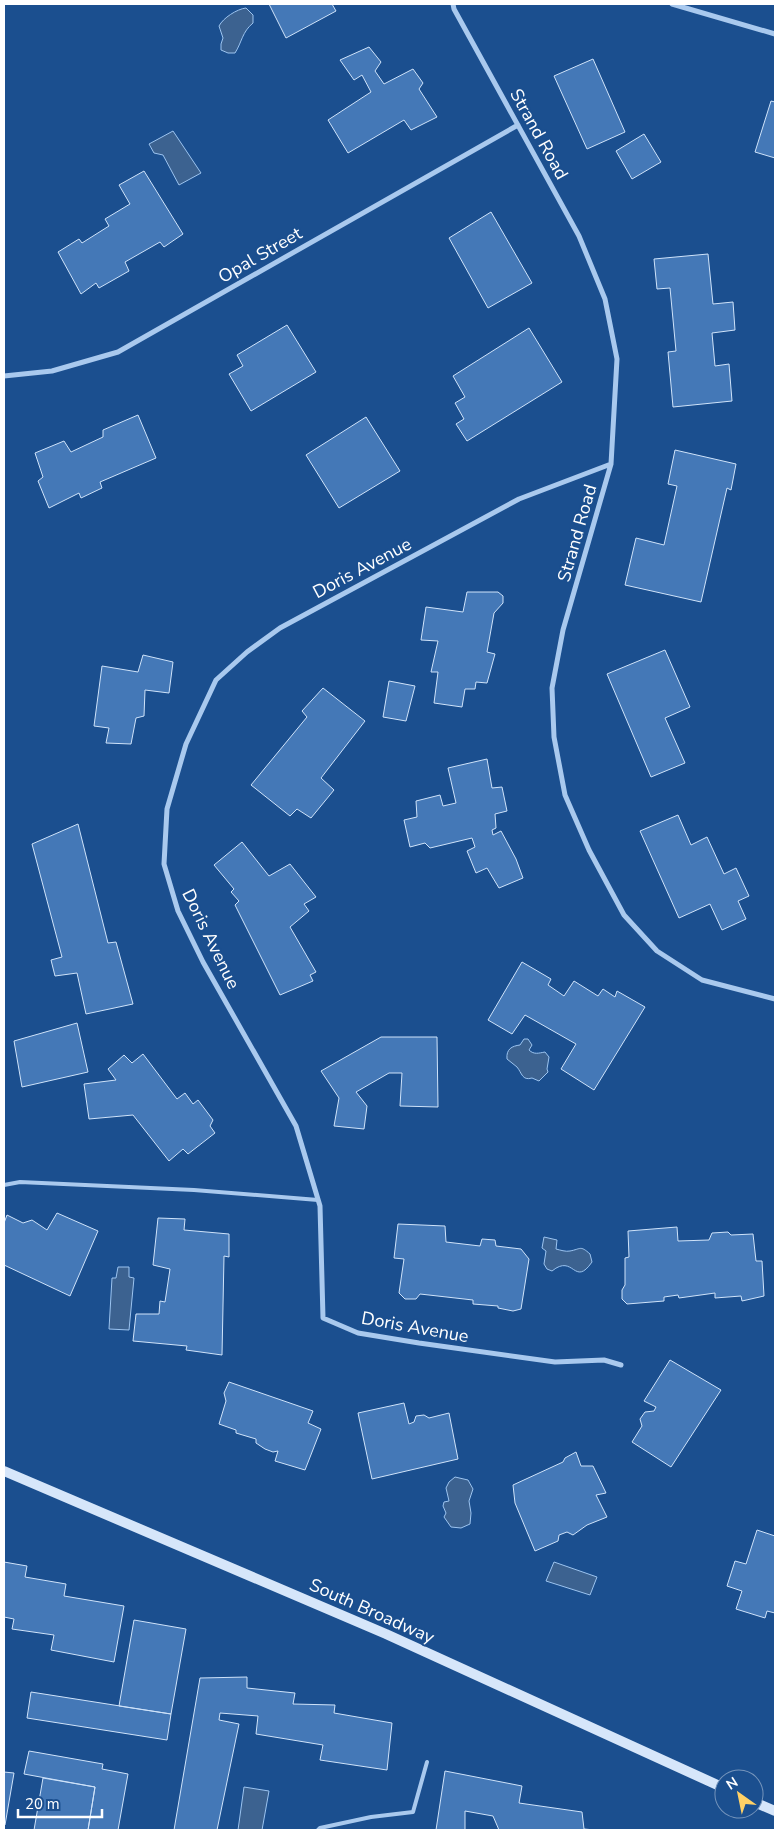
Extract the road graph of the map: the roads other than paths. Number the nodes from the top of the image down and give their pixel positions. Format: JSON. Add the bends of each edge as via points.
{"nodes":[{"id":1,"x":453,"y":4,"type":"edge"},
{"id":2,"x":672,"y":4,"type":"edge"},
{"id":3,"x":775,"y":34,"type":"edge"},
{"id":4,"x":518,"y":125,"type":"junction"},
{"id":5,"x":4,"y":376,"type":"edge"},
{"id":6,"x":611,"y":464,"type":"junction"},
{"id":7,"x":775,"y":998,"type":"edge"},
{"id":8,"x":4,"y":1185,"type":"edge"},
{"id":9,"x":318,"y":1200,"type":"junction"},
{"id":10,"x":621,"y":1365,"type":"dead end"},
{"id":11,"x":4,"y":1471,"type":"edge"},
{"id":12,"x":428,"y":1762,"type":"dead end"},
{"id":13,"x":714,"y":1783,"type":"edge"},
{"id":14,"x":318,"y":1830,"type":"edge"}],
"edges":[{"from":1,"to":4,"type":"street","name":"Strand Road"},
{"from":2,"to":3,"type":"street"},
{"from":4,"to":5,"type":"street","name":"Opal Street","via":[[118,352],[52,371]]},
{"from":4,"to":6,"type":"street","name":"Strand Road","via":[[579,236],[605,299],[617,359]]},
{"from":6,"to":7,"type":"street","name":"Strand Road","via":[[563,630],[552,688],[554,737],[565,795],[589,850],[624,915],[657,951],[702,980]]},
{"from":6,"to":9,"type":"street","name":"Doris Avenue","via":[[519,499],[280,628],[216,680],[186,744],[167,809],[164,864],[178,911],[203,962],[296,1126]]},
{"from":8,"to":9,"type":"lane","via":[[20,1182],[191,1189]]},
{"from":9,"to":10,"type":"street","name":"Doris Avenue","via":[[323,1318],[358,1333],[419,1343],[555,1362],[604,1360]]},
{"from":11,"to":13,"type":"main road","name":"South Broadway","via":[[386,1634]]},
{"from":12,"to":14,"type":"lane","via":[[413,1812],[371,1817]]}]}
